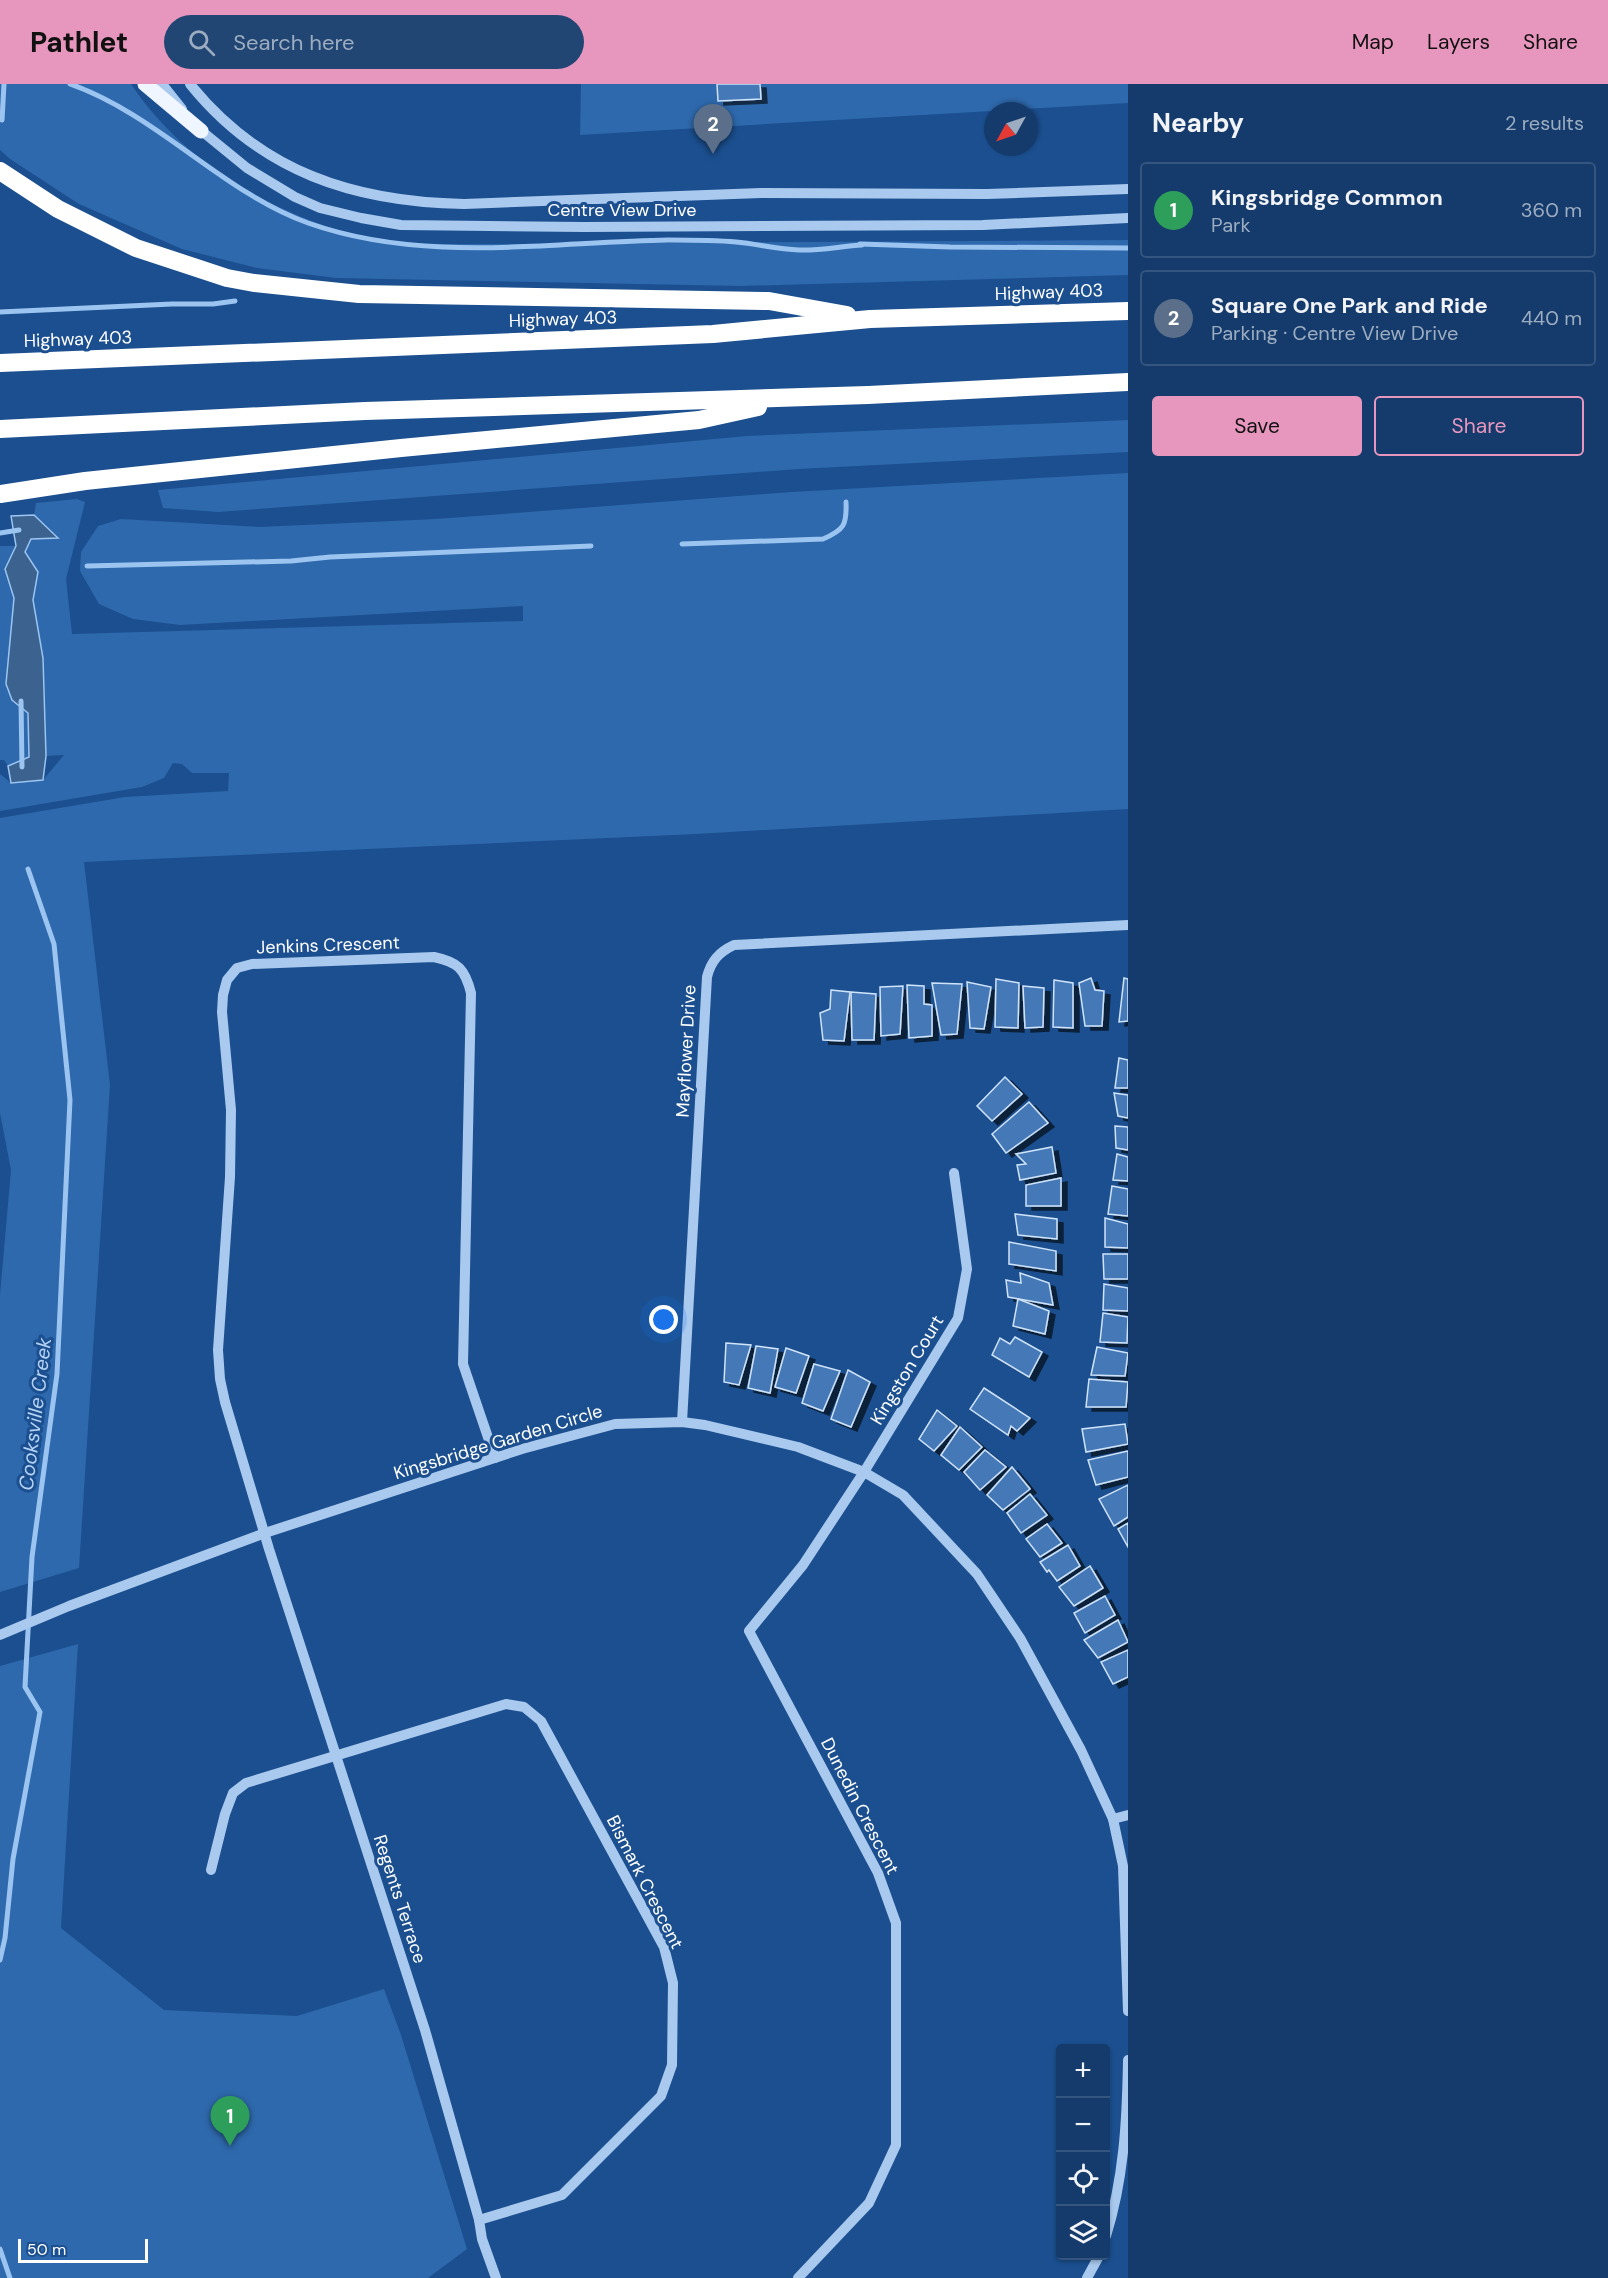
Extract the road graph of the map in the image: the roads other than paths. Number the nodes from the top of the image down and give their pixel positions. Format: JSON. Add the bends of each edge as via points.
{"nodes":[{"id":1,"x":145,"y":84,"type":"edge"},
{"id":2,"x":162,"y":84,"type":"edge"},
{"id":3,"x":190,"y":84,"type":"edge"},
{"id":4,"x":201,"y":131,"type":"junction"},
{"id":5,"x":0,"y":171,"type":"edge"},
{"id":6,"x":1128,"y":189,"type":"edge"},
{"id":7,"x":1128,"y":218,"type":"edge"},
{"id":8,"x":1128,"y":311,"type":"edge"},
{"id":9,"x":870,"y":319,"type":"junction"},
{"id":10,"x":0,"y":363,"type":"edge"},
{"id":11,"x":1128,"y":382,"type":"edge"},
{"id":12,"x":802,"y":397,"type":"junction"},
{"id":13,"x":0,"y":429,"type":"edge"},
{"id":14,"x":0,"y":494,"type":"edge"},
{"id":15,"x":1128,"y":925,"type":"edge"},
{"id":16,"x":954,"y":1173,"type":"dead end"},
{"id":17,"x":682,"y":1422,"type":"junction"},
{"id":18,"x":495,"y":1458,"type":"junction"},
{"id":19,"x":864,"y":1472,"type":"junction"},
{"id":20,"x":265,"y":1533,"type":"junction"},
{"id":21,"x":3,"y":1634,"type":"edge"},
{"id":22,"x":335,"y":1755,"type":"junction"},
{"id":23,"x":1128,"y":1815,"type":"edge"},
{"id":24,"x":1113,"y":1819,"type":"junction"},
{"id":25,"x":211,"y":1870,"type":"dead end"},
{"id":26,"x":1128,"y":2011,"type":"edge"},
{"id":27,"x":1128,"y":2060,"type":"edge"},
{"id":28,"x":479,"y":2220,"type":"junction"},
{"id":29,"x":1110,"y":2221,"type":"edge"},
{"id":30,"x":1097,"y":2260,"type":"edge"},
{"id":31,"x":496,"y":2278,"type":"edge"},
{"id":32,"x":798,"y":2278,"type":"edge"},
{"id":33,"x":1088,"y":2278,"type":"edge"}],
"edges":[{"from":1,"to":4,"type":"main road"},
{"from":2,"to":4,"type":"street","name":"Centre View Drive"},
{"from":3,"to":6,"type":"street","name":"Centre View Drive","via":[[226,123],[274,158],[340,187],[419,203],[761,193],[987,194]]},
{"from":4,"to":7,"type":"street","name":"Centre View Drive","via":[[255,173],[295,197],[330,210],[402,225],[971,225]]},
{"from":5,"to":9,"type":"highway","via":[[67,214],[136,249],[254,283],[359,294],[769,301]]},
{"from":8,"to":9,"type":"highway","name":"Highway 403"},
{"from":9,"to":10,"type":"highway","name":"Highway 403","via":[[701,334]]},
{"from":11,"to":12,"type":"highway"},
{"from":12,"to":13,"type":"highway","via":[[365,411]]},
{"from":12,"to":14,"type":"highway","via":[[699,420],[85,481]]},
{"from":15,"to":17,"type":"street","name":"Mayflower Drive","via":[[734,945],[716,956],[707,977]]},
{"from":16,"to":19,"type":"street","name":"Kingston Court","via":[[967,1269],[958,1318]]},
{"from":17,"to":18,"type":"street","name":"Kingsbridge Garden Circle","via":[[615,1424]]},
{"from":17,"to":19,"type":"street","name":"Kingsbridge Garden Circle","via":[[798,1447]]},
{"from":18,"to":20,"type":"street","name":"Kingsbridge Garden Circle"},
{"from":18,"to":20,"type":"street","name":"Jenkins Crescent","via":[[462,1364],[471,993],[467,978],[449,960],[434,957],[252,964],[237,968],[227,980],[223,994],[231,1110],[218,1350],[225,1402]]},
{"from":19,"to":24,"type":"street","name":"Kingsbridge Garden Circle","via":[[903,1495],[977,1574],[1020,1638],[1081,1750]]},
{"from":19,"to":32,"type":"street","name":"Dunedin Crescent","via":[[803,1565],[749,1631],[878,1873],[896,1923],[896,2145],[869,2203]]},
{"from":20,"to":21,"type":"street","name":"Kingsbridge Garden Circle"},
{"from":20,"to":22,"type":"street","name":"Regents Terrace"},
{"from":22,"to":25,"type":"street","name":"Bismark Crescent","via":[[246,1783],[233,1793]]},
{"from":22,"to":28,"type":"street","name":"Regents Terrace","via":[[425,2030]]},
{"from":22,"to":28,"type":"street","name":"Bismark Crescent","via":[[506,1704],[524,1707],[541,1721],[664,1947],[673,1983],[672,2065],[661,2096],[562,2195]]},
{"from":23,"to":24,"type":"street"},
{"from":24,"to":26,"type":"street","name":"Kingsbridge Garden Circle","via":[[1123,1866]]},
{"from":27,"to":29,"type":"street","via":[[1127,2116],[1119,2187]]},
{"from":28,"to":31,"type":"street","name":"Regents Terrace"},
{"from":30,"to":33,"type":"street"}]}
